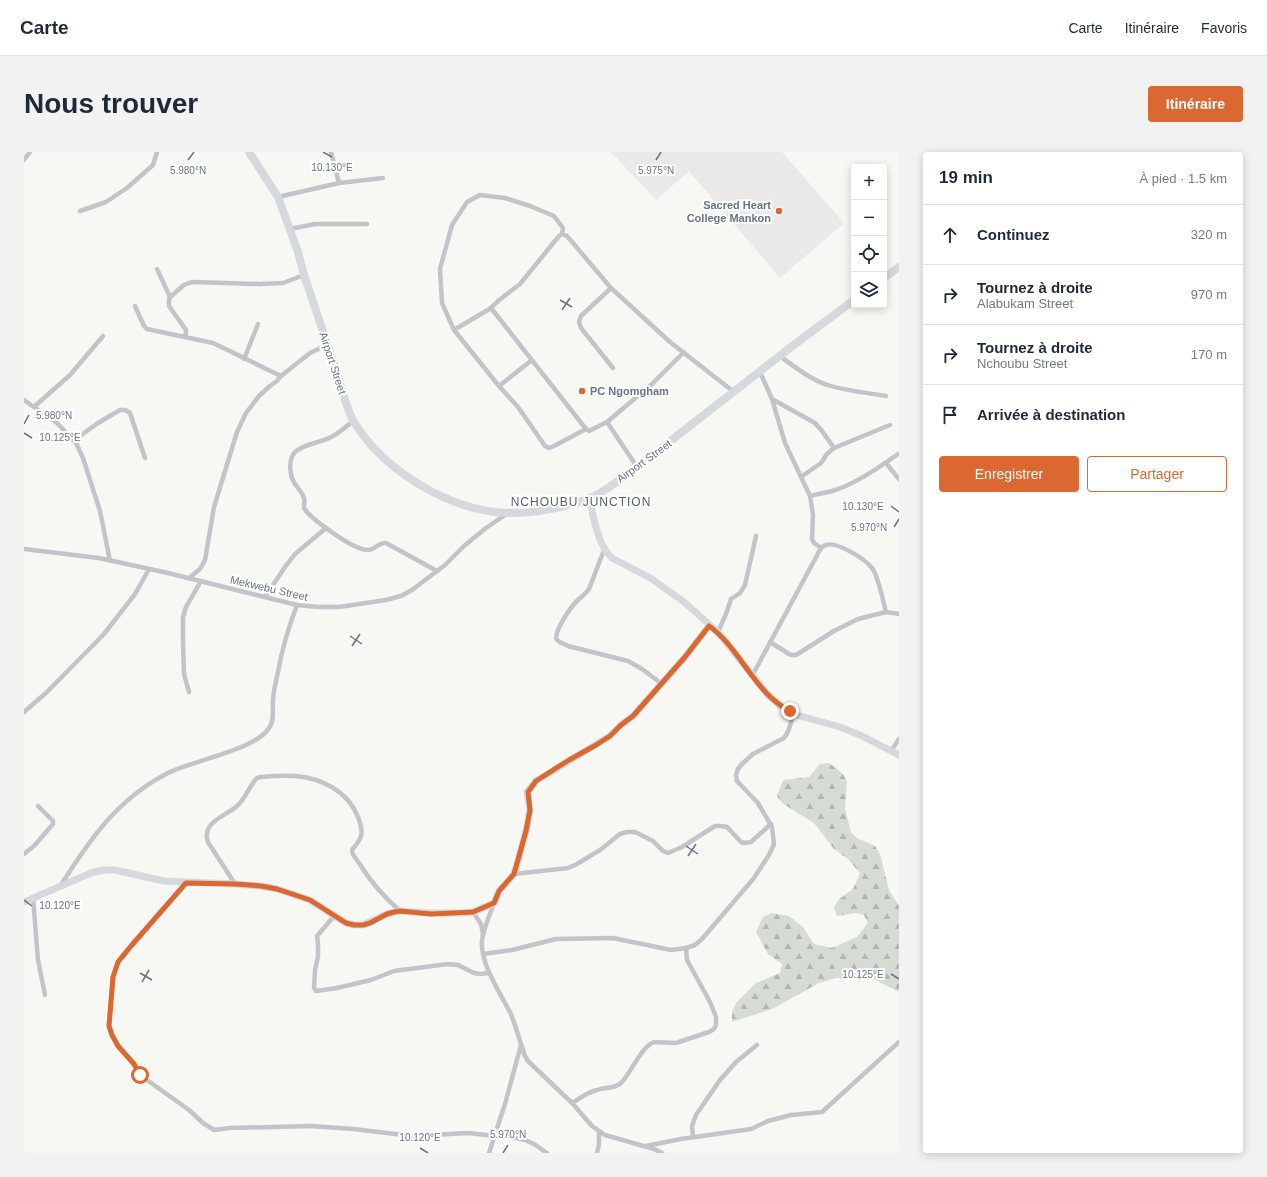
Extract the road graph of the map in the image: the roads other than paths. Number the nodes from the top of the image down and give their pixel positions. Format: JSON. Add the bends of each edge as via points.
{"nodes":[{"id":1,"x":30,"y":152,"type":"edge"},
{"id":2,"x":157,"y":152,"type":"edge"},
{"id":3,"x":249,"y":152,"type":"edge"},
{"id":4,"x":331,"y":152,"type":"edge"},
{"id":5,"x":24,"y":160,"type":"edge"},
{"id":6,"x":383,"y":178,"type":"dead end"},
{"id":7,"x":339,"y":183,"type":"junction"},
{"id":8,"x":278,"y":197,"type":"junction"},
{"id":9,"x":80,"y":211,"type":"dead end"},
{"id":10,"x":367,"y":224,"type":"dead end"},
{"id":11,"x":290,"y":229,"type":"junction"},
{"id":12,"x":562,"y":234,"type":"junction"},
{"id":13,"x":899,"y":267,"type":"edge"},
{"id":14,"x":157,"y":269,"type":"dead end"},
{"id":15,"x":304,"y":275,"type":"junction"},
{"id":16,"x":887,"y":276,"type":"edge"},
{"id":17,"x":611,"y":288,"type":"junction"},
{"id":18,"x":170,"y":297,"type":"junction"},
{"id":19,"x":851,"y":302,"type":"edge"},
{"id":20,"x":135,"y":306,"type":"dead end"},
{"id":21,"x":491,"y":308,"type":"junction"},
{"id":22,"x":258,"y":324,"type":"dead end"},
{"id":23,"x":454,"y":330,"type":"junction"},
{"id":24,"x":103,"y":336,"type":"dead end"},
{"id":25,"x":184,"y":337,"type":"junction"},
{"id":26,"x":327,"y":344,"type":"junction"},
{"id":27,"x":684,"y":352,"type":"junction"},
{"id":28,"x":780,"y":356,"type":"junction"},
{"id":29,"x":244,"y":359,"type":"junction"},
{"id":30,"x":532,"y":360,"type":"junction"},
{"id":31,"x":614,"y":368,"type":"dead end"},
{"id":32,"x":760,"y":372,"type":"junction"},
{"id":33,"x":282,"y":376,"type":"junction"},
{"id":34,"x":499,"y":386,"type":"junction"},
{"id":35,"x":734,"y":392,"type":"junction"},
{"id":36,"x":886,"y":396,"type":"dead end"},
{"id":37,"x":772,"y":399,"type":"junction"},
{"id":38,"x":24,"y":400,"type":"edge"},
{"id":39,"x":35,"y":406,"type":"junction"},
{"id":40,"x":353,"y":421,"type":"junction"},
{"id":41,"x":607,"y":422,"type":"junction"},
{"id":42,"x":890,"y":425,"type":"dead end"},
{"id":43,"x":586,"y":429,"type":"junction"},
{"id":44,"x":76,"y":443,"type":"junction"},
{"id":45,"x":834,"y":448,"type":"junction"},
{"id":46,"x":898,"y":454,"type":"edge"},
{"id":47,"x":145,"y":458,"type":"dead end"},
{"id":48,"x":886,"y":463,"type":"junction"},
{"id":49,"x":637,"y":468,"type":"junction"},
{"id":50,"x":801,"y":477,"type":"junction"},
{"id":51,"x":899,"y":479,"type":"edge"},
{"id":52,"x":810,"y":496,"type":"junction"},
{"id":53,"x":589,"y":498,"type":"junction"},
{"id":54,"x":508,"y":513,"type":"junction"},
{"id":55,"x":326,"y":528,"type":"junction"},
{"id":56,"x":756,"y":536,"type":"dead end"},
{"id":57,"x":821,"y":548,"type":"junction"},
{"id":58,"x":24,"y":549,"type":"edge"},
{"id":59,"x":604,"y":550,"type":"junction"},
{"id":60,"x":110,"y":561,"type":"junction"},
{"id":61,"x":149,"y":569,"type":"junction"},
{"id":62,"x":436,"y":571,"type":"junction"},
{"id":63,"x":189,"y":578,"type":"junction"},
{"id":64,"x":201,"y":581,"type":"junction"},
{"id":65,"x":265,"y":597,"type":"junction"},
{"id":66,"x":297,"y":605,"type":"junction"},
{"id":67,"x":886,"y":612,"type":"junction"},
{"id":68,"x":899,"y":614,"type":"edge"},
{"id":69,"x":709,"y":626,"type":"junction"},
{"id":70,"x":718,"y":632,"type":"junction"},
{"id":71,"x":770,"y":642,"type":"junction"},
{"id":72,"x":752,"y":676,"type":"junction"},
{"id":73,"x":662,"y":684,"type":"junction"},
{"id":74,"x":189,"y":692,"type":"dead end"},
{"id":75,"x":24,"y":712,"type":"edge"},
{"id":76,"x":793,"y":714,"type":"junction"},
{"id":77,"x":899,"y":739,"type":"edge"},
{"id":78,"x":891,"y":751,"type":"junction"},
{"id":79,"x":899,"y":755,"type":"edge"},
{"id":80,"x":38,"y":806,"type":"dead end"},
{"id":81,"x":770,"y":824,"type":"junction"},
{"id":82,"x":24,"y":854,"type":"edge"},
{"id":83,"x":514,"y":874,"type":"junction"},
{"id":84,"x":186,"y":883,"type":"junction"},
{"id":85,"x":235,"y":884,"type":"junction"},
{"id":86,"x":60,"y":886,"type":"junction"},
{"id":87,"x":33,"y":898,"type":"junction"},
{"id":88,"x":24,"y":902,"type":"edge"},
{"id":89,"x":494,"y":903,"type":"junction"},
{"id":90,"x":400,"y":911,"type":"junction"},
{"id":91,"x":473,"y":912,"type":"junction"},
{"id":92,"x":334,"y":916,"type":"junction"},
{"id":93,"x":483,"y":934,"type":"junction"},
{"id":94,"x":686,"y":948,"type":"junction"},
{"id":95,"x":484,"y":954,"type":"junction"},
{"id":96,"x":489,"y":973,"type":"junction"},
{"id":97,"x":45,"y":995,"type":"dead end"},
{"id":98,"x":899,"y":1042,"type":"edge"},
{"id":99,"x":521,"y":1045,"type":"junction"},
{"id":100,"x":757,"y":1045,"type":"dead end"},
{"id":101,"x":572,"y":1102,"type":"junction"},
{"id":102,"x":599,"y":1131,"type":"junction"},
{"id":103,"x":494,"y":1136,"type":"junction"},
{"id":104,"x":693,"y":1137,"type":"junction"},
{"id":105,"x":645,"y":1146,"type":"junction"},
{"id":106,"x":650,"y":1150,"type":"edge"},
{"id":107,"x":489,"y":1153,"type":"edge"},
{"id":108,"x":547,"y":1153,"type":"edge"},
{"id":109,"x":597,"y":1153,"type":"edge"},
{"id":110,"x":662,"y":1153,"type":"edge"}],
"edges":[{"from":1,"to":5,"type":"street"},
{"from":2,"to":9,"type":"street","via":[[153,165],[127,188],[106,202]]},
{"from":3,"to":8,"type":"highway","name":"Airport Street"},
{"from":4,"to":7,"type":"street"},
{"from":6,"to":7,"type":"street"},
{"from":7,"to":8,"type":"street"},
{"from":8,"to":11,"type":"highway","name":"Airport Street"},
{"from":10,"to":11,"type":"street","via":[[316,224]]},
{"from":11,"to":15,"type":"highway","name":"Airport Street"},
{"from":12,"to":17,"type":"street","via":[[568,236]]},
{"from":12,"to":21,"type":"street","via":[[520,284]]},
{"from":12,"to":23,"type":"street","via":[[563,228],[554,216],[530,206],[505,198],[480,195],[467,202],[452,225],[440,269],[442,303]]},
{"from":13,"to":16,"type":"highway"},
{"from":14,"to":18,"type":"street"},
{"from":15,"to":18,"type":"street","via":[[284,283],[192,282],[184,285]]},
{"from":15,"to":26,"type":"highway","name":"Airport Street"},
{"from":17,"to":27,"type":"street"},
{"from":17,"to":31,"type":"street","via":[[581,316],[579,322],[581,328]]},
{"from":18,"to":25,"type":"street","via":[[169,306],[186,330]]},
{"from":19,"to":28,"type":"highway","name":"Airport Street"},
{"from":20,"to":25,"type":"street","via":[[147,329]]},
{"from":21,"to":23,"type":"street"},
{"from":21,"to":30,"type":"street"},
{"from":22,"to":29,"type":"street"},
{"from":23,"to":34,"type":"street"},
{"from":24,"to":39,"type":"street","via":[[70,375]]},
{"from":25,"to":29,"type":"street","via":[[213,343]]},
{"from":26,"to":33,"type":"street","via":[[310,353]]},
{"from":26,"to":40,"type":"highway","name":"Airport Street"},
{"from":27,"to":35,"type":"street"},
{"from":27,"to":41,"type":"street","via":[[652,384]]},
{"from":28,"to":32,"type":"highway","name":"Airport Street"},
{"from":28,"to":36,"type":"street","via":[[822,383]]},
{"from":29,"to":33,"type":"street"},
{"from":30,"to":34,"type":"street"},
{"from":30,"to":43,"type":"street"},
{"from":32,"to":35,"type":"highway","name":"Airport Street"},
{"from":32,"to":37,"type":"street"},
{"from":33,"to":63,"type":"street","via":[[259,396],[246,413],[237,432],[214,507],[205,560],[200,569]]},
{"from":34,"to":43,"type":"street","via":[[549,448]]},
{"from":35,"to":49,"type":"highway","name":"Airport Street"},
{"from":37,"to":45,"type":"street","via":[[815,423]]},
{"from":37,"to":50,"type":"street","via":[[785,443]]},
{"from":38,"to":39,"type":"street"},
{"from":39,"to":44,"type":"street","via":[[57,423]]},
{"from":40,"to":54,"type":"highway","name":"Airport Street","via":[[376,450],[418,484],[436,494],[474,508]]},
{"from":40,"to":55,"type":"street","via":[[333,436],[300,448],[291,457],[293,482],[304,498],[304,508]]},
{"from":41,"to":43,"type":"street","via":[[589,431]]},
{"from":41,"to":49,"type":"street"},
{"from":42,"to":45,"type":"street"},
{"from":44,"to":47,"type":"street","via":[[80,436],[98,423],[120,410],[125,410],[130,413]]},
{"from":44,"to":60,"type":"street","via":[[100,511]]},
{"from":45,"to":50,"type":"street","via":[[821,463]]},
{"from":46,"to":48,"type":"street"},
{"from":48,"to":51,"type":"street"},
{"from":48,"to":52,"type":"street","via":[[832,491]]},
{"from":49,"to":53,"type":"highway","name":"Airport Street"},
{"from":50,"to":52,"type":"street"},
{"from":52,"to":57,"type":"street","via":[[813,515],[812,539]]},
{"from":53,"to":54,"type":"highway","name":"Airport Street","via":[[544,510]]},
{"from":53,"to":59,"type":"street"},
{"from":54,"to":62,"type":"street","name":"Mekwebu Street"},
{"from":55,"to":62,"type":"street","via":[[365,550],[386,543]]},
{"from":55,"to":65,"type":"street","via":[[295,554]]},
{"from":56,"to":70,"type":"street","via":[[745,586],[731,599]]},
{"from":57,"to":67,"type":"street","via":[[828,544],[839,547],[859,557],[872,568]]},
{"from":57,"to":71,"type":"street"},
{"from":58,"to":60,"type":"street","name":"Mekwebu Street"},
{"from":59,"to":69,"type":"street","via":[[612,558],[652,579],[684,602]]},
{"from":59,"to":73,"type":"street","via":[[589,589],[574,604],[556,638],[568,646],[628,661]]},
{"from":60,"to":61,"type":"street","name":"Mekwebu Street"},
{"from":61,"to":63,"type":"street","name":"Mekwebu Street"},
{"from":61,"to":75,"type":"street","via":[[135,594],[104,634]]},
{"from":62,"to":66,"type":"street","name":"Mekwebu Street","via":[[412,590],[386,600],[339,607]]},
{"from":63,"to":64,"type":"street","name":"Mekwebu Street"},
{"from":64,"to":65,"type":"street","name":"Mekwebu Street"},
{"from":64,"to":74,"type":"street","via":[[183,616],[184,674]]},
{"from":65,"to":66,"type":"street","name":"Mekwebu Street"},
{"from":66,"to":86,"type":"street","via":[[288,628],[278,670],[270,728],[262,736],[242,747],[178,768],[136,792],[106,821],[80,854]]},
{"from":67,"to":68,"type":"street"},
{"from":67,"to":71,"type":"street","via":[[834,630],[796,654],[790,654]]},
{"from":69,"to":70,"type":"street"},
{"from":69,"to":73,"type":"street"},
{"from":70,"to":72,"type":"street"},
{"from":71,"to":72,"type":"street"},
{"from":72,"to":76,"type":"street","via":[[769,696]]},
{"from":73,"to":83,"type":"street","via":[[633,716],[610,736],[542,777],[531,787],[528,792],[530,810],[526,831]]},
{"from":76,"to":78,"type":"street","via":[[840,727]]},
{"from":76,"to":81,"type":"street","via":[[788,734],[753,754],[742,764],[736,775],[737,781],[758,803]]},
{"from":77,"to":78,"type":"street"},
{"from":78,"to":79,"type":"street"},
{"from":80,"to":82,"type":"street","via":[[53,821],[34,846]]},
{"from":81,"to":83,"type":"street","via":[[748,843],[741,842],[727,827],[714,826],[668,853],[653,841],[634,832],[627,832],[568,868]]},
{"from":81,"to":94,"type":"street","via":[[774,844],[754,878],[702,939]]},
{"from":83,"to":89,"type":"street","via":[[499,891]]},
{"from":84,"to":85,"type":"street"},
{"from":84,"to":86,"type":"street","via":[[104,870]]},
{"from":84,"to":103,"type":"street","via":[[118,962],[113,977],[109,1026],[118,1046],[144,1079],[214,1130],[311,1126],[412,1136],[469,1133]]},
{"from":85,"to":90,"type":"street","via":[[208,842],[207,832],[216,820],[237,806],[257,778],[295,776],[327,783],[346,798],[356,812],[361,827],[361,839],[352,850],[352,854],[363,871]]},
{"from":85,"to":92,"type":"street","via":[[261,886],[297,895],[310,900]]},
{"from":86,"to":87,"type":"street"},
{"from":87,"to":88,"type":"street"},
{"from":87,"to":97,"type":"street","via":[[38,960]]},
{"from":89,"to":91,"type":"street"},
{"from":89,"to":93,"type":"street"},
{"from":90,"to":91,"type":"street","via":[[431,914]]},
{"from":90,"to":92,"type":"street","via":[[363,925],[350,925]]},
{"from":91,"to":93,"type":"street"},
{"from":92,"to":96,"type":"street","via":[[317,936],[318,957],[314,988],[316,991],[371,980],[394,971],[448,964],[458,965],[474,973]]},
{"from":93,"to":95,"type":"street"},
{"from":94,"to":95,"type":"street","via":[[671,950],[612,938],[556,938],[512,950]]},
{"from":94,"to":101,"type":"street","via":[[687,960],[716,1017],[714,1029],[676,1044],[652,1043],[616,1087],[598,1089]]},
{"from":95,"to":96,"type":"street"},
{"from":96,"to":99,"type":"street","via":[[510,1014]]},
{"from":98,"to":104,"type":"street","via":[[822,1112],[791,1115],[751,1129]]},
{"from":99,"to":101,"type":"street","via":[[528,1061]]},
{"from":99,"to":103,"type":"street"},
{"from":100,"to":104,"type":"street","via":[[736,1062],[720,1080],[696,1115],[692,1126]]},
{"from":101,"to":102,"type":"street"},
{"from":102,"to":105,"type":"street","via":[[610,1137]]},
{"from":102,"to":109,"type":"street"},
{"from":103,"to":107,"type":"street"},
{"from":103,"to":108,"type":"street","via":[[525,1140]]},
{"from":104,"to":105,"type":"street"},
{"from":105,"to":106,"type":"street"},
{"from":106,"to":110,"type":"street"}]}
